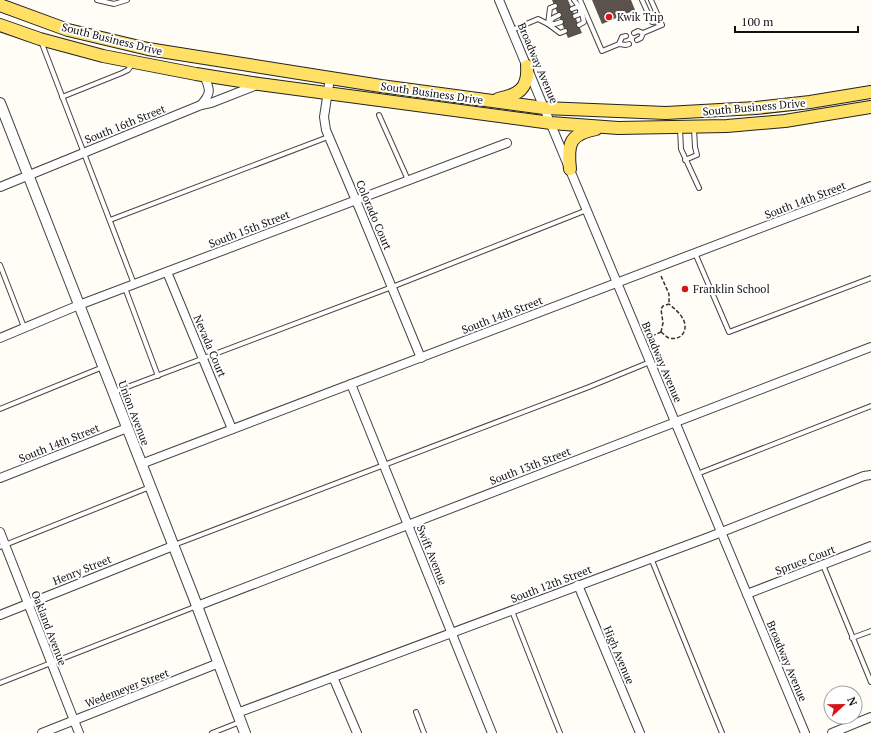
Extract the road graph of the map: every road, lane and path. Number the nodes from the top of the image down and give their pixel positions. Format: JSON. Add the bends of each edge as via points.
{"nodes":[{"id":1,"x":97,"y":0,"type":"edge"},
{"id":2,"x":127,"y":0,"type":"edge"},
{"id":3,"x":499,"y":0,"type":"edge"},
{"id":4,"x":574,"y":0,"type":"edge"},
{"id":5,"x":580,"y":0,"type":"edge"},
{"id":6,"x":642,"y":0,"type":"edge"},
{"id":7,"x":651,"y":0,"type":"edge"},
{"id":8,"x":0,"y":5,"type":"edge"},
{"id":9,"x":555,"y":6,"type":"dead end"},
{"id":10,"x":582,"y":8,"type":"junction"},
{"id":11,"x":572,"y":9,"type":"dead end"},
{"id":12,"x":559,"y":15,"type":"dead end"},
{"id":13,"x":575,"y":16,"type":"dead end"},
{"id":14,"x":660,"y":21,"type":"junction"},
{"id":15,"x":562,"y":22,"type":"dead end"},
{"id":16,"x":548,"y":24,"type":"junction"},
{"id":17,"x":0,"y":25,"type":"edge"},
{"id":18,"x":578,"y":25,"type":"dead end"},
{"id":19,"x":512,"y":30,"type":"junction"},
{"id":20,"x":565,"y":30,"type":"dead end"},
{"id":21,"x":634,"y":32,"type":"dead end"},
{"id":22,"x":643,"y":33,"type":"junction"},
{"id":23,"x":626,"y":36,"type":"dead end"},
{"id":24,"x":40,"y":39,"type":"junction"},
{"id":25,"x":637,"y":40,"type":"dead end"},
{"id":26,"x":619,"y":44,"type":"junction"},
{"id":27,"x":629,"y":44,"type":"dead end"},
{"id":28,"x":134,"y":62,"type":"junction"},
{"id":29,"x":527,"y":66,"type":"junction"},
{"id":30,"x":204,"y":75,"type":"junction"},
{"id":31,"x":330,"y":78,"type":"junction"},
{"id":32,"x":259,"y":84,"type":"junction"},
{"id":33,"x":871,"y":92,"type":"edge"},
{"id":34,"x":328,"y":93,"type":"junction"},
{"id":35,"x":62,"y":97,"type":"junction"},
{"id":36,"x":491,"y":101,"type":"junction"},
{"id":37,"x":0,"y":103,"type":"edge"},
{"id":38,"x":201,"y":105,"type":"junction"},
{"id":39,"x":871,"y":107,"type":"edge"},
{"id":40,"x":544,"y":108,"type":"junction"},
{"id":41,"x":380,"y":115,"type":"dead end"},
{"id":42,"x":3,"y":119,"type":"edge"},
{"id":43,"x":551,"y":123,"type":"junction"},
{"id":44,"x":608,"y":127,"type":"junction"},
{"id":45,"x":680,"y":127,"type":"junction"},
{"id":46,"x":694,"y":127,"type":"junction"},
{"id":47,"x":328,"y":137,"type":"junction"},
{"id":48,"x":507,"y":143,"type":"dead end"},
{"id":49,"x":83,"y":153,"type":"junction"},
{"id":50,"x":685,"y":160,"type":"junction"},
{"id":51,"x":570,"y":169,"type":"junction"},
{"id":52,"x":29,"y":175,"type":"junction"},
{"id":53,"x":408,"y":180,"type":"junction"},
{"id":54,"x":871,"y":186,"type":"edge"},
{"id":55,"x":0,"y":187,"type":"edge"},
{"id":56,"x":699,"y":188,"type":"dead end"},
{"id":57,"x":356,"y":200,"type":"junction"},
{"id":58,"x":587,"y":210,"type":"junction"},
{"id":59,"x":110,"y":220,"type":"junction"},
{"id":60,"x":695,"y":253,"type":"junction"},
{"id":61,"x":0,"y":265,"type":"edge"},
{"id":62,"x":167,"y":272,"type":"junction"},
{"id":63,"x":661,"y":276,"type":"dead end"},
{"id":64,"x":871,"y":278,"type":"edge"},
{"id":65,"x":134,"y":284,"type":"junction"},
{"id":66,"x":617,"y":284,"type":"junction"},
{"id":67,"x":392,"y":287,"type":"junction"},
{"id":68,"x":124,"y":288,"type":"junction"},
{"id":69,"x":669,"y":304,"type":"junction"},
{"id":70,"x":80,"y":305,"type":"junction"},
{"id":71,"x":24,"y":328,"type":"junction"},
{"id":72,"x":661,"y":332,"type":"junction"},
{"id":73,"x":652,"y":336,"type":"dead end"},
{"id":74,"x":0,"y":338,"type":"edge"},
{"id":75,"x":871,"y":347,"type":"edge"},
{"id":76,"x":421,"y":358,"type":"junction"},
{"id":77,"x":204,"y":359,"type":"junction"},
{"id":78,"x":650,"y":362,"type":"junction"},
{"id":79,"x":103,"y":367,"type":"junction"},
{"id":80,"x":158,"y":376,"type":"junction"},
{"id":81,"x":351,"y":384,"type":"junction"},
{"id":82,"x":113,"y":392,"type":"junction"},
{"id":83,"x":871,"y":406,"type":"edge"},
{"id":84,"x":0,"y":409,"type":"edge"},
{"id":85,"x":675,"y":422,"type":"junction"},
{"id":86,"x":127,"y":428,"type":"junction"},
{"id":87,"x":232,"y":429,"type":"junction"},
{"id":88,"x":141,"y":464,"type":"junction"},
{"id":89,"x":383,"y":464,"type":"junction"},
{"id":90,"x":697,"y":474,"type":"junction"},
{"id":91,"x":869,"y":475,"type":"edge"},
{"id":92,"x":0,"y":478,"type":"edge"},
{"id":93,"x":150,"y":487,"type":"junction"},
{"id":94,"x":408,"y":525,"type":"junction"},
{"id":95,"x":0,"y":532,"type":"edge"},
{"id":96,"x":721,"y":532,"type":"junction"},
{"id":97,"x":2,"y":546,"type":"edge"},
{"id":98,"x":173,"y":546,"type":"junction"},
{"id":99,"x":871,"y":546,"type":"edge"},
{"id":100,"x":651,"y":558,"type":"junction"},
{"id":101,"x":823,"y":565,"type":"junction"},
{"id":102,"x":578,"y":585,"type":"junction"},
{"id":103,"x":746,"y":594,"type":"junction"},
{"id":104,"x":28,"y":603,"type":"junction"},
{"id":105,"x":197,"y":606,"type":"junction"},
{"id":106,"x":512,"y":611,"type":"junction"},
{"id":107,"x":0,"y":614,"type":"edge"},
{"id":108,"x":871,"y":631,"type":"edge"},
{"id":109,"x":452,"y":634,"type":"junction"},
{"id":110,"x":852,"y":638,"type":"junction"},
{"id":111,"x":51,"y":662,"type":"junction"},
{"id":112,"x":219,"y":663,"type":"junction"},
{"id":113,"x":333,"y":677,"type":"junction"},
{"id":114,"x":0,"y":682,"type":"edge"},
{"id":115,"x":871,"y":682,"type":"edge"},
{"id":116,"x":416,"y":712,"type":"dead end"},
{"id":117,"x":871,"y":717,"type":"edge"},
{"id":118,"x":239,"y":718,"type":"junction"},
{"id":119,"x":74,"y":720,"type":"junction"},
{"id":120,"x":42,"y":733,"type":"edge"},
{"id":121,"x":79,"y":733,"type":"edge"},
{"id":122,"x":212,"y":733,"type":"edge"},
{"id":123,"x":245,"y":733,"type":"edge"},
{"id":124,"x":356,"y":733,"type":"edge"},
{"id":125,"x":424,"y":733,"type":"edge"},
{"id":126,"x":492,"y":733,"type":"edge"},
{"id":127,"x":560,"y":733,"type":"edge"},
{"id":128,"x":640,"y":733,"type":"edge"},
{"id":129,"x":722,"y":733,"type":"edge"},
{"id":130,"x":805,"y":733,"type":"edge"},
{"id":131,"x":832,"y":733,"type":"edge"}],
"edges":[{"from":1,"to":2,"type":"lane","via":[[114,4]]},
{"from":3,"to":19,"type":"street","name":"Broadway Avenue"},
{"from":4,"to":10,"type":"lane"},
{"from":5,"to":10,"type":"lane"},
{"from":6,"to":14,"type":"lane","via":[[652,22]]},
{"from":7,"to":14,"type":"lane"},
{"from":8,"to":31,"type":"main road","name":"South Business Drive","via":[[68,30],[148,50]]},
{"from":9,"to":16,"type":"lane","via":[[550,8]]},
{"from":10,"to":11,"type":"lane"},
{"from":10,"to":13,"type":"lane","via":[[580,14]]},
{"from":10,"to":18,"type":"lane","via":[[584,22]]},
{"from":10,"to":26,"type":"lane","via":[[602,51]]},
{"from":12,"to":16,"type":"lane"},
{"from":14,"to":22,"type":"lane","via":[[662,25]]},
{"from":15,"to":16,"type":"lane"},
{"from":16,"to":19,"type":"lane","via":[[538,19]]},
{"from":16,"to":20,"type":"lane","via":[[560,33]]},
{"from":17,"to":24,"type":"main road","name":"South Business Drive"},
{"from":19,"to":29,"type":"street","name":"Broadway Avenue"},
{"from":21,"to":22,"type":"lane"},
{"from":22,"to":25,"type":"lane"},
{"from":23,"to":26,"type":"lane"},
{"from":24,"to":28,"type":"main road","name":"South Business Drive"},
{"from":24,"to":35,"type":"lane"},
{"from":26,"to":27,"type":"lane"},
{"from":28,"to":30,"type":"main road","name":"South Business Drive"},
{"from":28,"to":35,"type":"lane","via":[[121,74]]},
{"from":29,"to":36,"type":"main road","via":[[526,80],[521,90],[516,94]]},
{"from":29,"to":40,"type":"street","name":"Broadway Avenue"},
{"from":30,"to":32,"type":"main road","name":"South Business Drive"},
{"from":30,"to":38,"type":"street","via":[[210,89],[209,96]]},
{"from":31,"to":34,"type":"street","name":"Colorado Court"},
{"from":31,"to":36,"type":"main road","name":"South Business Drive"},
{"from":32,"to":34,"type":"main road","name":"South Business Drive"},
{"from":32,"to":38,"type":"street","name":"South 16th Street"},
{"from":33,"to":40,"type":"main road","name":"South Business Drive","via":[[756,108],[666,113]]},
{"from":34,"to":43,"type":"main road","name":"South Business Drive"},
{"from":34,"to":47,"type":"street","name":"Colorado Court","via":[[324,121]]},
{"from":35,"to":49,"type":"lane"},
{"from":36,"to":40,"type":"main road","name":"South Business Drive"},
{"from":37,"to":42,"type":"street","name":"Union Avenue"},
{"from":38,"to":49,"type":"street","name":"South 16th Street"},
{"from":39,"to":46,"type":"main road","name":"South Business Drive","via":[[785,121]]},
{"from":40,"to":43,"type":"street","name":"Broadway Avenue"},
{"from":41,"to":53,"type":"lane"},
{"from":42,"to":52,"type":"street","name":"Union Avenue"},
{"from":43,"to":44,"type":"main road","name":"South Business Drive"},
{"from":43,"to":51,"type":"street","name":"Broadway Avenue"},
{"from":44,"to":45,"type":"main road","name":"South Business Drive"},
{"from":44,"to":51,"type":"main road","via":[[575,136],[569,147]]},
{"from":45,"to":46,"type":"main road","name":"South Business Drive"},
{"from":45,"to":50,"type":"lane","via":[[680,146]]},
{"from":46,"to":50,"type":"lane","via":[[697,155]]},
{"from":47,"to":57,"type":"street","name":"Colorado Court"},
{"from":47,"to":59,"type":"lane"},
{"from":48,"to":53,"type":"street","name":"South 15th Street"},
{"from":49,"to":52,"type":"street","name":"South 16th Street"},
{"from":49,"to":59,"type":"lane"},
{"from":50,"to":56,"type":"lane"},
{"from":51,"to":58,"type":"street","name":"Broadway Avenue"},
{"from":52,"to":55,"type":"street","name":"South 16th Street"},
{"from":52,"to":70,"type":"street","name":"Union Avenue"},
{"from":53,"to":57,"type":"street","name":"South 15th Street"},
{"from":54,"to":60,"type":"street","name":"South 14th Street"},
{"from":57,"to":62,"type":"street","name":"South 15th Street"},
{"from":57,"to":67,"type":"street","name":"Colorado Court"},
{"from":58,"to":66,"type":"street","name":"Broadway Avenue"},
{"from":58,"to":67,"type":"lane"},
{"from":59,"to":65,"type":"lane"},
{"from":60,"to":64,"type":"lane","via":[[729,332]]},
{"from":60,"to":66,"type":"street","name":"South 14th Street"},
{"from":61,"to":71,"type":"lane"},
{"from":62,"to":65,"type":"street","name":"South 15th Street"},
{"from":62,"to":77,"type":"street","name":"Nevada Court"},
{"from":63,"to":69,"type":"path","via":[[669,294]]},
{"from":65,"to":68,"type":"street","name":"South 15th Street"},
{"from":66,"to":76,"type":"street","name":"South 14th Street"},
{"from":66,"to":78,"type":"street","name":"Broadway Avenue"},
{"from":67,"to":76,"type":"street","name":"Colorado Court"},
{"from":67,"to":77,"type":"lane"},
{"from":68,"to":70,"type":"street","name":"South 15th Street"},
{"from":68,"to":80,"type":"lane"},
{"from":69,"to":72,"type":"path","via":[[661,309]]},
{"from":69,"to":72,"type":"path","via":[[683,319],[685,331],[682,336],[675,338]]},
{"from":70,"to":71,"type":"street","name":"South 15th Street"},
{"from":70,"to":79,"type":"street","name":"Union Avenue"},
{"from":71,"to":74,"type":"street","name":"South 15th Street"},
{"from":72,"to":73,"type":"path"},
{"from":75,"to":85,"type":"street","name":"South 13th Street"},
{"from":76,"to":81,"type":"street","name":"South 14th Street"},
{"from":77,"to":80,"type":"lane"},
{"from":77,"to":87,"type":"street","name":"Nevada Court"},
{"from":78,"to":85,"type":"street","name":"Broadway Avenue"},
{"from":78,"to":89,"type":"lane"},
{"from":79,"to":82,"type":"street","name":"Union Avenue"},
{"from":79,"to":84,"type":"lane"},
{"from":80,"to":82,"type":"lane"},
{"from":81,"to":87,"type":"street","name":"South 14th Street"},
{"from":81,"to":89,"type":"street","name":"Swift Avenue"},
{"from":82,"to":86,"type":"street","name":"Union Avenue"},
{"from":83,"to":90,"type":"lane"},
{"from":85,"to":90,"type":"street","name":"Broadway Avenue"},
{"from":85,"to":94,"type":"street","name":"South 13th Street"},
{"from":86,"to":88,"type":"street","name":"Union Avenue"},
{"from":86,"to":92,"type":"street","name":"South 14th Street"},
{"from":87,"to":88,"type":"street","name":"South 14th Street"},
{"from":88,"to":93,"type":"street","name":"Union Avenue"},
{"from":89,"to":94,"type":"street","name":"Swift Avenue"},
{"from":89,"to":98,"type":"lane"},
{"from":90,"to":96,"type":"street","name":"Broadway Avenue"},
{"from":91,"to":96,"type":"street","name":"South 12th Street"},
{"from":93,"to":97,"type":"lane"},
{"from":93,"to":98,"type":"street","name":"Union Avenue"},
{"from":94,"to":105,"type":"street","name":"South 13th Street"},
{"from":94,"to":109,"type":"street","name":"Swift Avenue"},
{"from":95,"to":97,"type":"street","name":"Oakland Avenue"},
{"from":96,"to":100,"type":"street","name":"South 12th Street"},
{"from":96,"to":103,"type":"street","name":"Broadway Avenue"},
{"from":97,"to":104,"type":"street","name":"Oakland Avenue"},
{"from":98,"to":104,"type":"street","name":"Henry Street"},
{"from":98,"to":105,"type":"street","name":"Union Avenue"},
{"from":99,"to":101,"type":"street","name":"Spruce Court"},
{"from":100,"to":102,"type":"street","name":"South 12th Street"},
{"from":100,"to":129,"type":"lane"},
{"from":101,"to":103,"type":"street","name":"Spruce Court"},
{"from":101,"to":110,"type":"lane"},
{"from":102,"to":106,"type":"street","name":"South 12th Street"},
{"from":102,"to":128,"type":"street","name":"High Avenue"},
{"from":103,"to":130,"type":"street","name":"Broadway Avenue"},
{"from":104,"to":107,"type":"street","name":"Henry Street"},
{"from":104,"to":111,"type":"street","name":"Oakland Avenue"},
{"from":105,"to":111,"type":"lane"},
{"from":105,"to":112,"type":"street","name":"Union Avenue"},
{"from":106,"to":109,"type":"street","name":"South 12th Street"},
{"from":106,"to":127,"type":"lane"},
{"from":108,"to":110,"type":"lane"},
{"from":109,"to":113,"type":"street","name":"South 12th Street"},
{"from":109,"to":126,"type":"street","name":"Swift Avenue"},
{"from":110,"to":115,"type":"lane"},
{"from":111,"to":114,"type":"lane"},
{"from":111,"to":119,"type":"street","name":"Oakland Avenue"},
{"from":112,"to":118,"type":"street","name":"Union Avenue"},
{"from":112,"to":119,"type":"street","name":"Wedemeyer Street"},
{"from":113,"to":118,"type":"street","name":"South 12th Street"},
{"from":113,"to":124,"type":"street"},
{"from":116,"to":125,"type":"lane"},
{"from":117,"to":131,"type":"street"},
{"from":118,"to":122,"type":"lane"},
{"from":118,"to":123,"type":"street","name":"Union Avenue"},
{"from":119,"to":120,"type":"street","name":"Wedemeyer Street"},
{"from":119,"to":121,"type":"street","name":"Oakland Avenue"}]}
